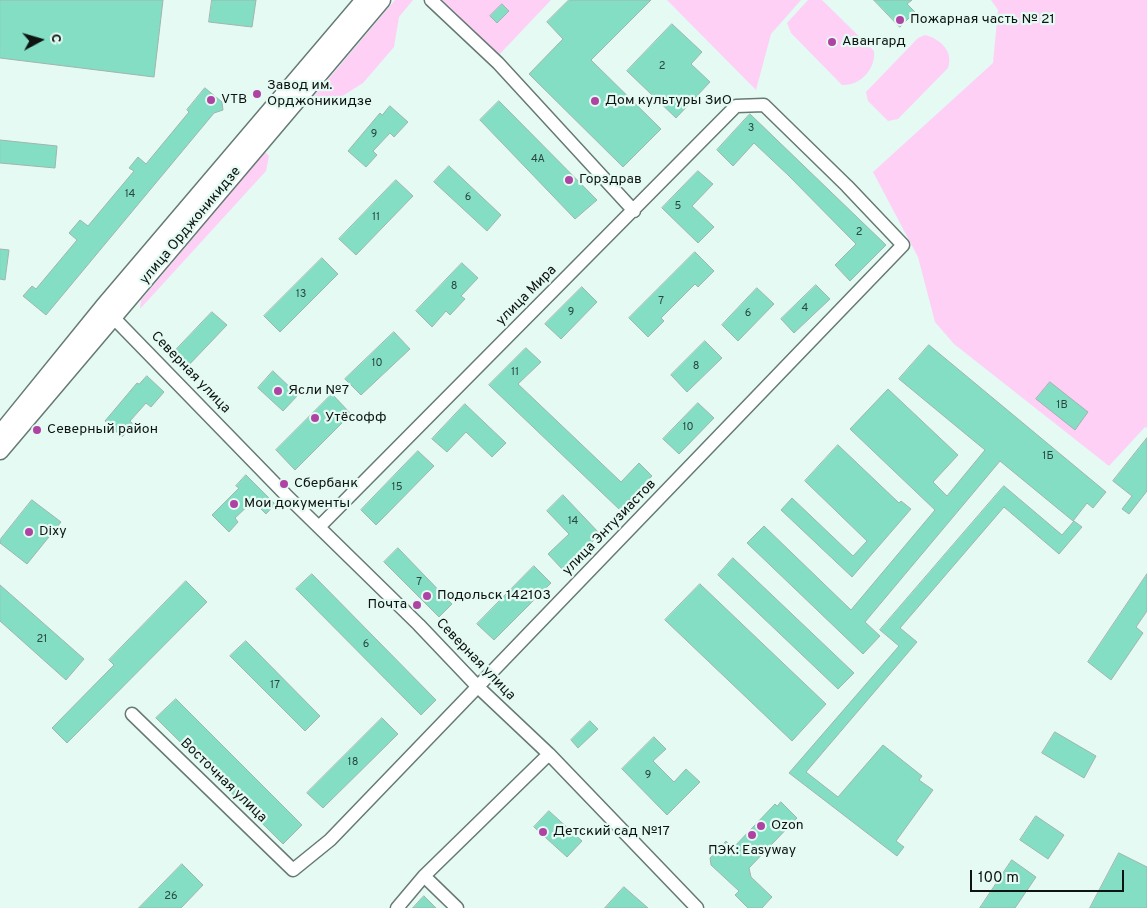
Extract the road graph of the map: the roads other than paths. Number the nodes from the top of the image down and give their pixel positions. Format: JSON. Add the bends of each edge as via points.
{"nodes":[{"id":1,"x":364,"y":0,"type":"edge"},
{"id":2,"x":382,"y":0,"type":"edge"},
{"id":3,"x":431,"y":0,"type":"edge"},
{"id":4,"x":634,"y":211,"type":"junction"},
{"id":5,"x":903,"y":246,"type":"joint"},
{"id":6,"x":109,"y":312,"type":"junction"},
{"id":7,"x":0,"y":434,"type":"edge"},
{"id":8,"x":0,"y":452,"type":"edge"},
{"id":9,"x":320,"y":526,"type":"junction"},
{"id":10,"x":478,"y":687,"type":"junction"},
{"id":11,"x":132,"y":714,"type":"dead end"},
{"id":12,"x":549,"y":754,"type":"junction"},
{"id":13,"x":294,"y":870,"type":"joint"},
{"id":14,"x":424,"y":876,"type":"junction"},
{"id":15,"x":396,"y":908,"type":"edge"},
{"id":16,"x":456,"y":908,"type":"edge"},
{"id":17,"x":697,"y":908,"type":"edge"}],
"edges":[{"from":1,"to":6,"type":"main road","name":"улица Орджоникидзе"},
{"from":2,"to":6,"type":"main road","name":"улица Орджоникидзе"},
{"from":3,"to":4,"type":"street","via":[[498,63]]},
{"from":4,"to":5,"type":"street","name":"улица Мира","via":[[736,106],[764,105]]},
{"from":4,"to":9,"type":"street","name":"улица Мира"},
{"from":5,"to":10,"type":"street","name":"улица Энтузиастов"},
{"from":6,"to":7,"type":"main road","name":"улица Орджоникидзе"},
{"from":6,"to":8,"type":"main road","name":"улица Орджоникидзе"},
{"from":6,"to":9,"type":"street","name":"Северная улица"},
{"from":9,"to":10,"type":"street","name":"Северная улица"},
{"from":10,"to":12,"type":"street","name":"Северная улица"},
{"from":10,"to":13,"type":"street","name":"улица Энтузиастов","via":[[330,840]]},
{"from":11,"to":13,"type":"street","name":"Восточная улица"},
{"from":12,"to":14,"type":"street"},
{"from":12,"to":17,"type":"street","name":"Северная улица"},
{"from":14,"to":15,"type":"street"},
{"from":14,"to":16,"type":"street"}]}
